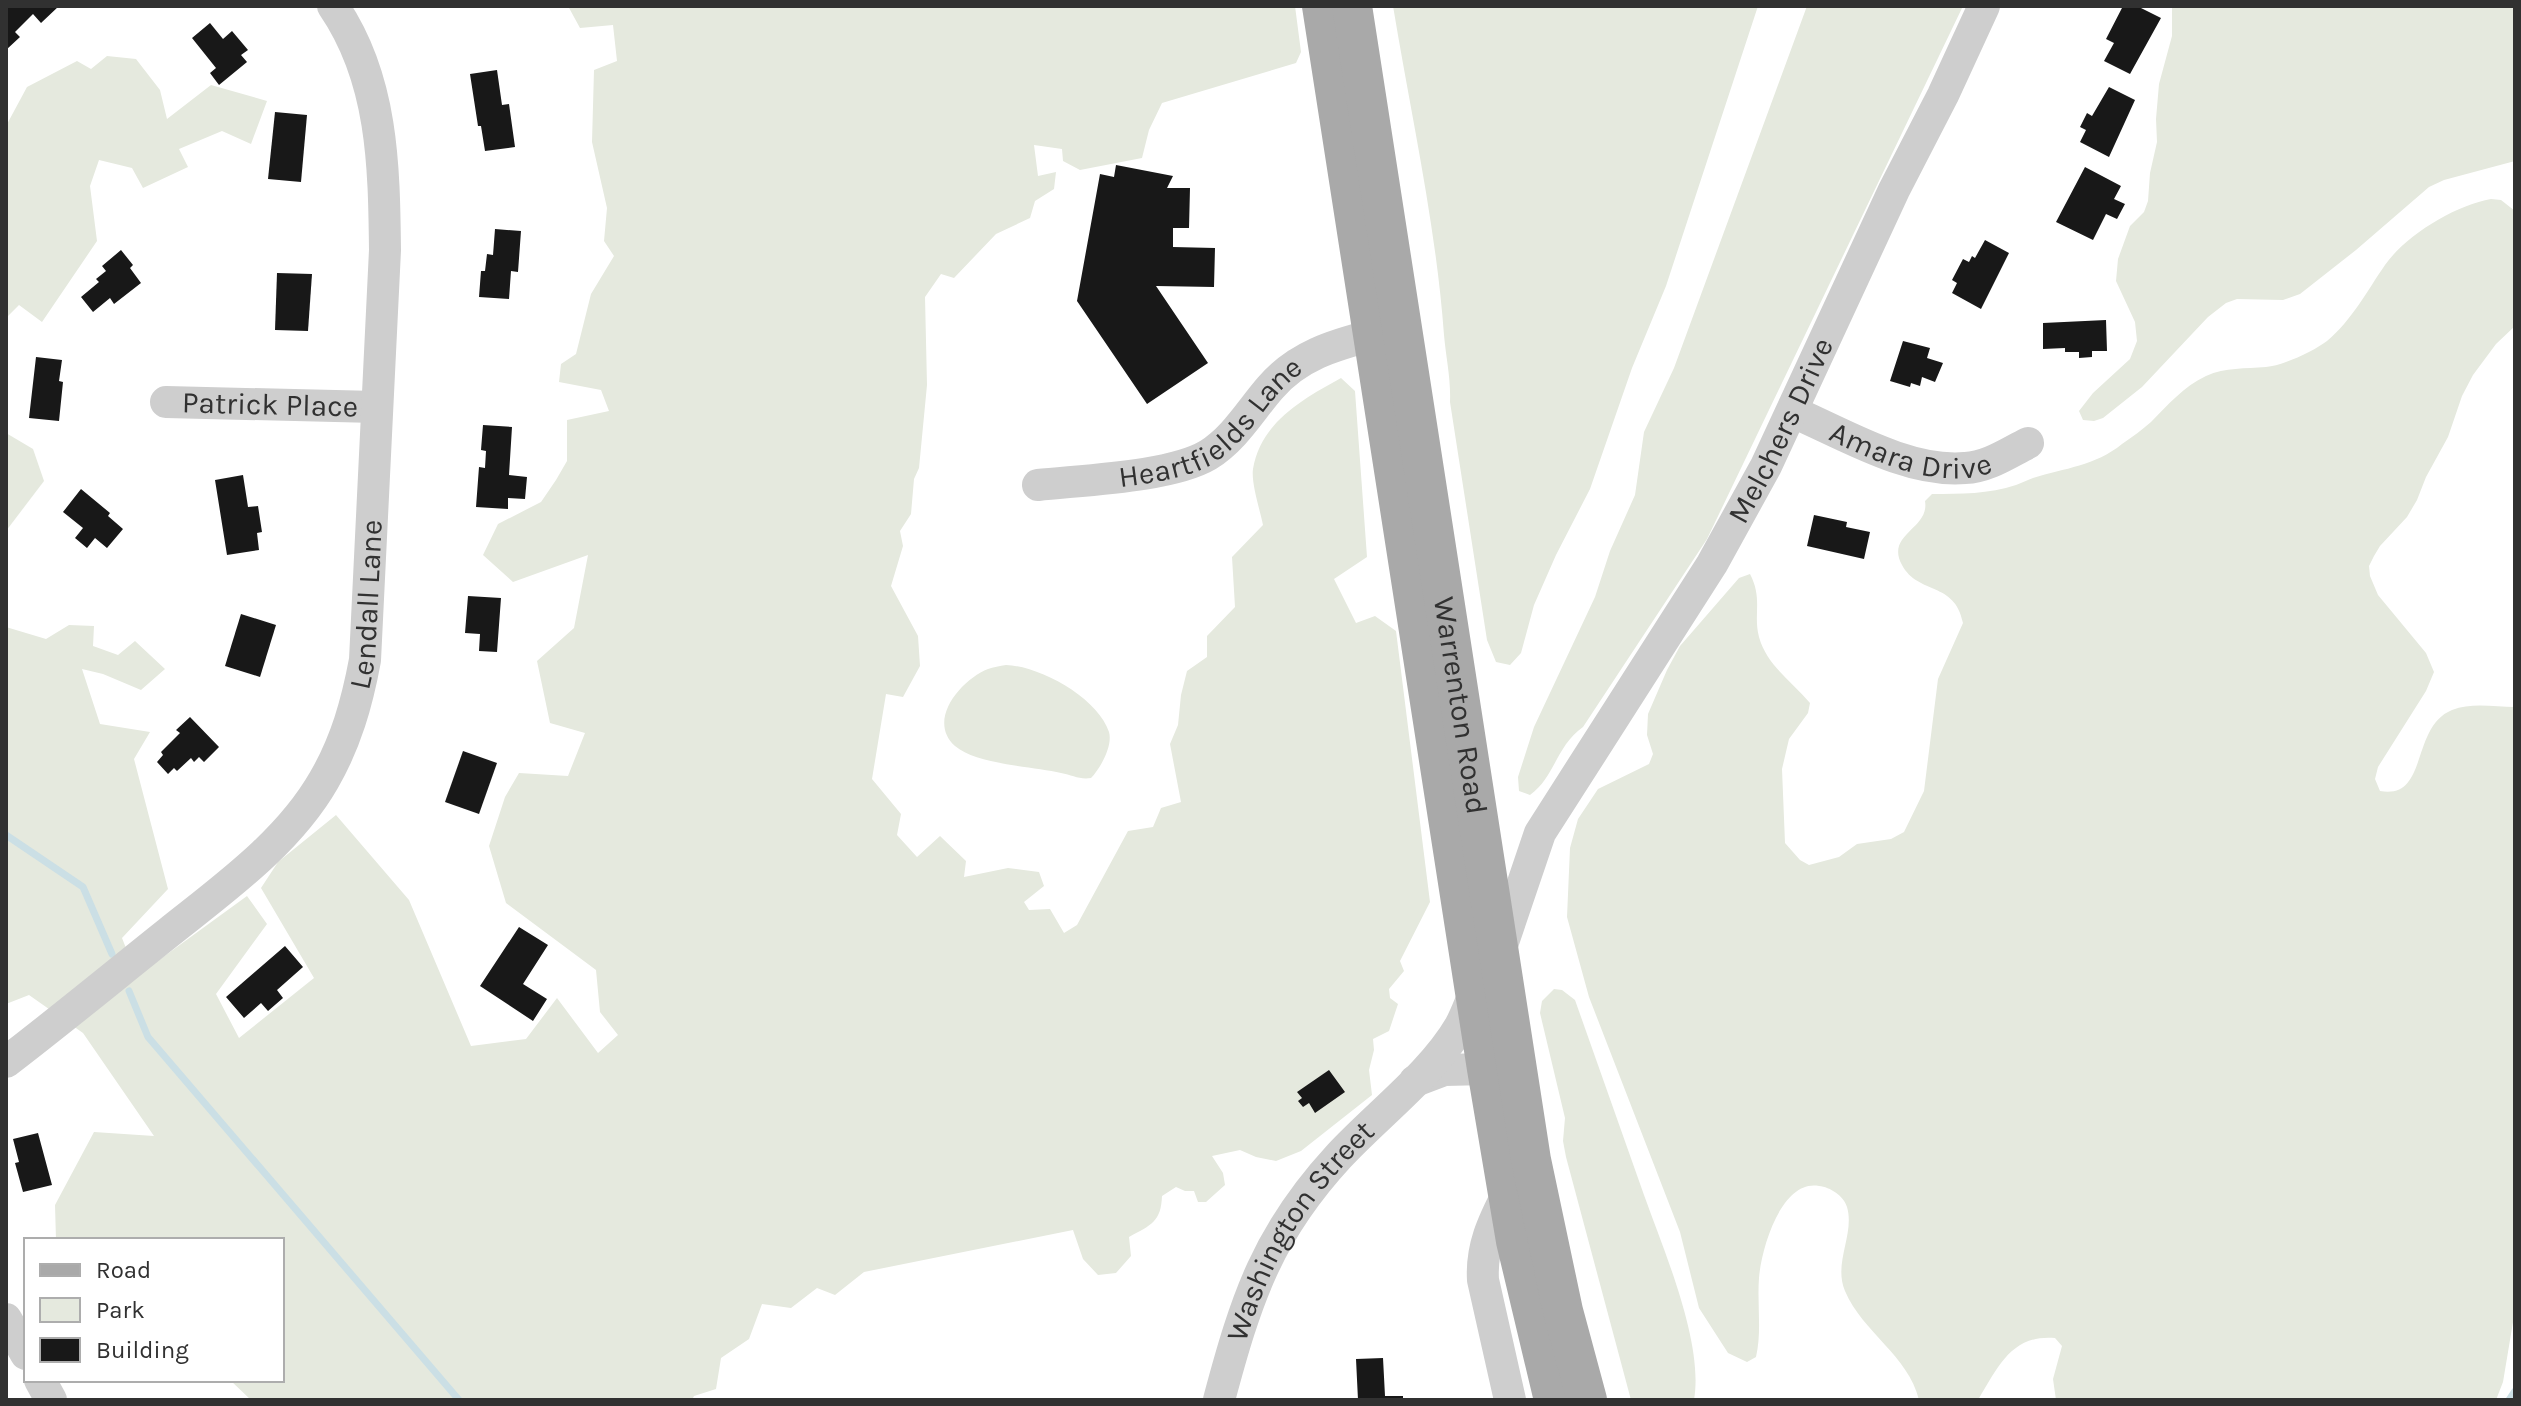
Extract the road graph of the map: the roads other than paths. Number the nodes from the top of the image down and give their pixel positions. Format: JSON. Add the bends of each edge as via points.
{"nodes":[{"id":1,"x":333,"y":6,"type":"edge"},
{"id":2,"x":1322,"y":6,"type":"edge"},
{"id":3,"x":1352,"y":6,"type":"edge"},
{"id":4,"x":1984,"y":6,"type":"edge"},
{"id":5,"x":1373,"y":335,"type":"junction"},
{"id":6,"x":166,"y":402,"type":"dead end"},
{"id":7,"x":376,"y":407,"type":"junction"},
{"id":8,"x":1793,"y":412,"type":"junction"},
{"id":9,"x":2028,"y":443,"type":"dead end"},
{"id":10,"x":1038,"y":485,"type":"dead end"},
{"id":11,"x":1540,"y":833,"type":"junction"},
{"id":12,"x":1484,"y":857,"type":"junction"},
{"id":13,"x":1499,"y":956,"type":"junction"},
{"id":14,"x":1475,"y":992,"type":"junction"},
{"id":15,"x":6,"y":1062,"type":"edge"},
{"id":16,"x":1487,"y":1069,"type":"junction"},
{"id":17,"x":1415,"y":1081,"type":"junction"},
{"id":18,"x":1508,"y":1193,"type":"junction"},
{"id":19,"x":6,"y":1319,"type":"edge"},
{"id":20,"x":24,"y":1350,"type":"edge"},
{"id":21,"x":41,"y":1382,"type":"edge"},
{"id":22,"x":51,"y":1400,"type":"edge"},
{"id":23,"x":1219,"y":1400,"type":"edge"},
{"id":24,"x":1510,"y":1400,"type":"edge"},
{"id":25,"x":1554,"y":1400,"type":"edge"},
{"id":26,"x":1587,"y":1400,"type":"edge"}],
"edges":[{"from":1,"to":7,"type":"street","name":"Lendall Lane","via":[[358,49],[379,122],[385,250]]},
{"from":2,"to":5,"type":"main road","name":"Warrenton Road"},
{"from":3,"to":12,"type":"main road","name":"Warrenton Road"},
{"from":4,"to":8,"type":"street","name":"Melchers Drive"},
{"from":5,"to":10,"type":"street","name":"Heartfields Lane","via":[[1305,359],[1271,387],[1231,437],[1184,466]]},
{"from":5,"to":14,"type":"main road","name":"Warrenton Road"},
{"from":6,"to":7,"type":"street","name":"Patrick Place"},
{"from":7,"to":15,"type":"street","name":"Lendall Lane","via":[[365,660],[357,703],[323,782],[298,816],[232,882]]},
{"from":8,"to":9,"type":"street","name":"Amara Drive","via":[[1923,465],[1980,466]]},
{"from":8,"to":11,"type":"street","name":"Melchers Drive","via":[[1712,564]]},
{"from":11,"to":12,"type":"street","name":"Melchers Drive","via":[[1513,852]]},
{"from":11,"to":13,"type":"street","name":"Melchers Drive"},
{"from":12,"to":13,"type":"main road","name":"Warrenton Road"},
{"from":13,"to":26,"type":"main road","name":"Warrenton Road","via":[[1531,1160]]},
{"from":14,"to":16,"type":"main road","name":"Warrenton Road"},
{"from":14,"to":17,"type":"street","name":"Washington Street","via":[[1459,1028]]},
{"from":16,"to":17,"type":"street","name":"Washington Street","via":[[1444,1070]]},
{"from":16,"to":18,"type":"main road","name":"Warrenton Road"},
{"from":17,"to":23,"type":"street","name":"Washington Street","via":[[1339,1156],[1273,1245],[1240,1320]]},
{"from":18,"to":24,"type":"street","via":[[1485,1242],[1482,1263]]},
{"from":18,"to":25,"type":"main road","name":"Warrenton Road"},
{"from":19,"to":20,"type":"street"},
{"from":21,"to":22,"type":"street"}]}
